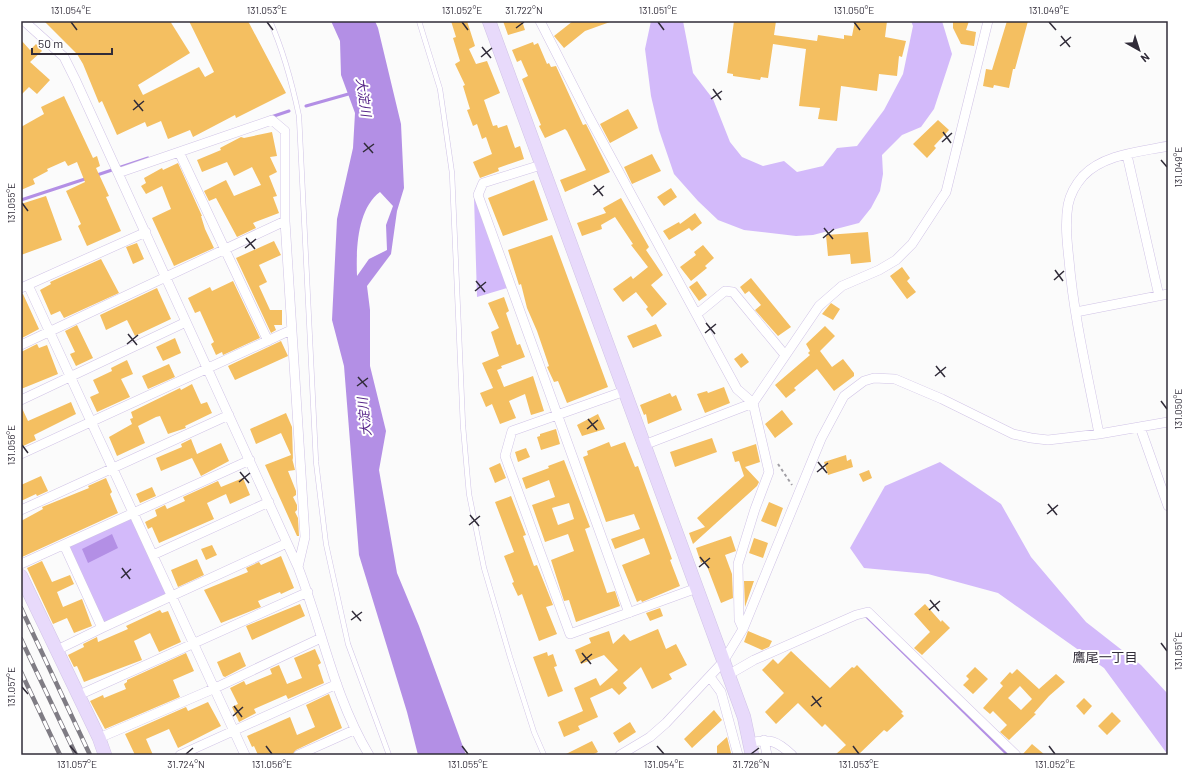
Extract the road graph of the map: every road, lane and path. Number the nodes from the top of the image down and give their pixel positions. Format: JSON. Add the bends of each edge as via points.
{"nodes":[{"id":1,"x":24,"y":21,"type":"edge"},
{"id":2,"x":270,"y":21,"type":"edge"},
{"id":3,"x":420,"y":21,"type":"edge"},
{"id":4,"x":489,"y":21,"type":"edge"},
{"id":5,"x":540,"y":21,"type":"edge"},
{"id":6,"x":988,"y":21,"type":"edge"},
{"id":7,"x":1168,"y":146,"type":"edge"},
{"id":8,"x":179,"y":152,"type":"junction"},
{"id":9,"x":1127,"y":155,"type":"junction"},
{"id":10,"x":541,"y":165,"type":"junction"},
{"id":11,"x":117,"y":169,"type":"junction"},
{"id":12,"x":285,"y":221,"type":"junction"},
{"id":13,"x":146,"y":232,"type":"junction"},
{"id":14,"x":224,"y":250,"type":"junction"},
{"id":15,"x":166,"y":276,"type":"junction"},
{"id":16,"x":25,"y":287,"type":"edge"},
{"id":17,"x":1168,"y":294,"type":"edge"},
{"id":18,"x":1158,"y":296,"type":"junction"},
{"id":19,"x":1076,"y":312,"type":"junction"},
{"id":20,"x":697,"y":314,"type":"junction"},
{"id":21,"x":186,"y":322,"type":"junction"},
{"id":22,"x":291,"y":330,"type":"junction"},
{"id":23,"x":50,"y":332,"type":"junction"},
{"id":24,"x":268,"y":341,"type":"junction"},
{"id":25,"x":21,"y":345,"type":"edge"},
{"id":26,"x":785,"y":355,"type":"junction"},
{"id":27,"x":207,"y":368,"type":"junction"},
{"id":28,"x":70,"y":377,"type":"junction"},
{"id":29,"x":624,"y":391,"type":"junction"},
{"id":30,"x":21,"y":400,"type":"edge"},
{"id":31,"x":753,"y":403,"type":"junction"},
{"id":32,"x":558,"y":414,"type":"junction"},
{"id":33,"x":229,"y":415,"type":"junction"},
{"id":34,"x":91,"y":422,"type":"junction"},
{"id":35,"x":1168,"y":422,"type":"edge"},
{"id":36,"x":1140,"y":427,"type":"junction"},
{"id":37,"x":1099,"y":434,"type":"junction"},
{"id":38,"x":644,"y":446,"type":"junction"},
{"id":39,"x":21,"y":454,"type":"edge"},
{"id":40,"x":250,"y":460,"type":"junction"},
{"id":41,"x":776,"y":462,"type":"dead end"},
{"id":42,"x":112,"y":467,"type":"junction"},
{"id":43,"x":799,"y":494,"type":"junction"},
{"id":44,"x":270,"y":502,"type":"junction"},
{"id":45,"x":1168,"y":506,"type":"edge"},
{"id":46,"x":21,"y":510,"type":"edge"},
{"id":47,"x":133,"y":513,"type":"junction"},
{"id":48,"x":287,"y":543,"type":"junction"},
{"id":49,"x":64,"y":545,"type":"junction"},
{"id":50,"x":153,"y":555,"type":"junction"},
{"id":51,"x":21,"y":564,"type":"edge"},
{"id":52,"x":298,"y":567,"type":"junction"},
{"id":53,"x":21,"y":576,"type":"edge"},
{"id":54,"x":697,"y":588,"type":"junction"},
{"id":55,"x":308,"y":592,"type":"junction"},
{"id":56,"x":172,"y":597,"type":"junction"},
{"id":57,"x":629,"y":613,"type":"junction"},
{"id":58,"x":102,"y":628,"type":"junction"},
{"id":59,"x":743,"y":629,"type":"junction"},
{"id":60,"x":320,"y":638,"type":"junction"},
{"id":61,"x":193,"y":644,"type":"junction"},
{"id":62,"x":57,"y":650,"type":"junction"},
{"id":63,"x":723,"y":662,"type":"junction"},
{"id":64,"x":728,"y":675,"type":"junction"},
{"id":65,"x":710,"y":677,"type":"junction"},
{"id":66,"x":337,"y":684,"type":"junction"},
{"id":67,"x":213,"y":689,"type":"junction"},
{"id":68,"x":79,"y":695,"type":"junction"},
{"id":69,"x":354,"y":730,"type":"junction"},
{"id":70,"x":234,"y":731,"type":"junction"},
{"id":71,"x":99,"y":738,"type":"junction"},
{"id":72,"x":764,"y":740,"type":"junction"},
{"id":73,"x":751,"y":749,"type":"edge"},
{"id":74,"x":105,"y":755,"type":"edge"},
{"id":75,"x":180,"y":755,"type":"edge"},
{"id":76,"x":245,"y":755,"type":"edge"},
{"id":77,"x":298,"y":755,"type":"edge"},
{"id":78,"x":369,"y":755,"type":"edge"},
{"id":79,"x":389,"y":755,"type":"edge"},
{"id":80,"x":544,"y":755,"type":"edge"},
{"id":81,"x":620,"y":755,"type":"edge"},
{"id":82,"x":738,"y":755,"type":"edge"},
{"id":83,"x":768,"y":755,"type":"edge"},
{"id":84,"x":792,"y":755,"type":"edge"},
{"id":85,"x":1016,"y":755,"type":"edge"}],
"edges":[{"from":1,"to":11,"type":"street","via":[[64,57]]},
{"from":2,"to":79,"type":"lane","via":[[290,77],[299,116],[316,462],[326,544],[348,644]]},
{"from":3,"to":80,"type":"lane","via":[[440,89],[452,174],[462,426],[470,494],[484,568],[534,732]]},
{"from":4,"to":10,"type":"street"},
{"from":5,"to":20,"type":"street","via":[[589,117]]},
{"from":6,"to":26,"type":"street","via":[[946,192],[912,244],[896,260],[831,294],[819,306]]},
{"from":7,"to":9,"type":"street"},
{"from":8,"to":11,"type":"street"},
{"from":8,"to":12,"type":"street","via":[[272,120],[284,131]]},
{"from":8,"to":14,"type":"street"},
{"from":9,"to":18,"type":"street"},
{"from":9,"to":19,"type":"street","via":[[1106,160],[1093,168],[1083,176],[1071,195],[1067,236]]},
{"from":10,"to":29,"type":"street"},
{"from":10,"to":32,"type":"street","via":[[483,183],[478,195]]},
{"from":11,"to":13,"type":"street"},
{"from":12,"to":14,"type":"street"},
{"from":12,"to":22,"type":"street"},
{"from":13,"to":15,"type":"street"},
{"from":13,"to":16,"type":"street"},
{"from":14,"to":15,"type":"street"},
{"from":14,"to":24,"type":"street"},
{"from":15,"to":21,"type":"street"},
{"from":15,"to":23,"type":"street"},
{"from":16,"to":23,"type":"street"},
{"from":17,"to":18,"type":"street"},
{"from":18,"to":19,"type":"street"},
{"from":19,"to":37,"type":"street"},
{"from":20,"to":26,"type":"street","via":[[725,292],[733,292]]},
{"from":20,"to":31,"type":"street","via":[[737,389]]},
{"from":21,"to":27,"type":"street"},
{"from":21,"to":28,"type":"street"},
{"from":22,"to":24,"type":"street"},
{"from":22,"to":52,"type":"street","via":[[305,537]]},
{"from":23,"to":25,"type":"street"},
{"from":23,"to":28,"type":"street"},
{"from":24,"to":27,"type":"street"},
{"from":26,"to":31,"type":"street"},
{"from":27,"to":33,"type":"street"},
{"from":27,"to":34,"type":"street"},
{"from":28,"to":30,"type":"street"},
{"from":28,"to":34,"type":"street"},
{"from":29,"to":32,"type":"street"},
{"from":29,"to":38,"type":"street"},
{"from":31,"to":38,"type":"street"},
{"from":31,"to":59,"type":"street","via":[[769,472],[738,564],[739,620]]},
{"from":32,"to":57,"type":"street"},
{"from":32,"to":57,"type":"street","via":[[512,431],[505,456],[570,634]]},
{"from":33,"to":40,"type":"street"},
{"from":33,"to":42,"type":"street"},
{"from":34,"to":39,"type":"street"},
{"from":34,"to":42,"type":"street"},
{"from":35,"to":36,"type":"street"},
{"from":36,"to":37,"type":"street"},
{"from":36,"to":45,"type":"street"},
{"from":37,"to":43,"type":"street","via":[[1048,440],[1013,434],[895,379],[874,378],[864,381],[844,396],[821,439]]},
{"from":38,"to":54,"type":"street"},
{"from":40,"to":44,"type":"street"},
{"from":40,"to":47,"type":"street"},
{"from":41,"to":43,"type":"path"},
{"from":42,"to":46,"type":"street"},
{"from":42,"to":47,"type":"street"},
{"from":43,"to":59,"type":"street"},
{"from":44,"to":48,"type":"street"},
{"from":44,"to":50,"type":"street"},
{"from":47,"to":49,"type":"street"},
{"from":47,"to":50,"type":"street"},
{"from":48,"to":52,"type":"street"},
{"from":48,"to":56,"type":"street"},
{"from":49,"to":51,"type":"street"},
{"from":49,"to":58,"type":"street"},
{"from":50,"to":56,"type":"street"},
{"from":52,"to":55,"type":"street"},
{"from":53,"to":62,"type":"street"},
{"from":54,"to":57,"type":"street"},
{"from":54,"to":63,"type":"street"},
{"from":55,"to":60,"type":"street"},
{"from":55,"to":61,"type":"street"},
{"from":56,"to":58,"type":"street"},
{"from":56,"to":61,"type":"street"},
{"from":58,"to":62,"type":"street"},
{"from":59,"to":63,"type":"street"},
{"from":60,"to":66,"type":"street"},
{"from":60,"to":67,"type":"street"},
{"from":61,"to":67,"type":"street"},
{"from":61,"to":68,"type":"street"},
{"from":62,"to":68,"type":"street"},
{"from":63,"to":64,"type":"street"},
{"from":63,"to":65,"type":"street"},
{"from":64,"to":73,"type":"street","via":[[744,717]]},
{"from":64,"to":85,"type":"street","via":[[754,660],[868,612]]},
{"from":65,"to":81,"type":"street","via":[[666,724]]},
{"from":65,"to":82,"type":"street","via":[[721,692]]},
{"from":66,"to":69,"type":"street"},
{"from":66,"to":70,"type":"street"},
{"from":67,"to":70,"type":"street"},
{"from":67,"to":71,"type":"street"},
{"from":68,"to":71,"type":"street"},
{"from":69,"to":77,"type":"street"},
{"from":69,"to":78,"type":"street"},
{"from":70,"to":75,"type":"street"},
{"from":70,"to":76,"type":"street"},
{"from":71,"to":74,"type":"street"},
{"from":72,"to":73,"type":"street"},
{"from":72,"to":83,"type":"street"},
{"from":72,"to":84,"type":"street","via":[[777,742]]}]}
